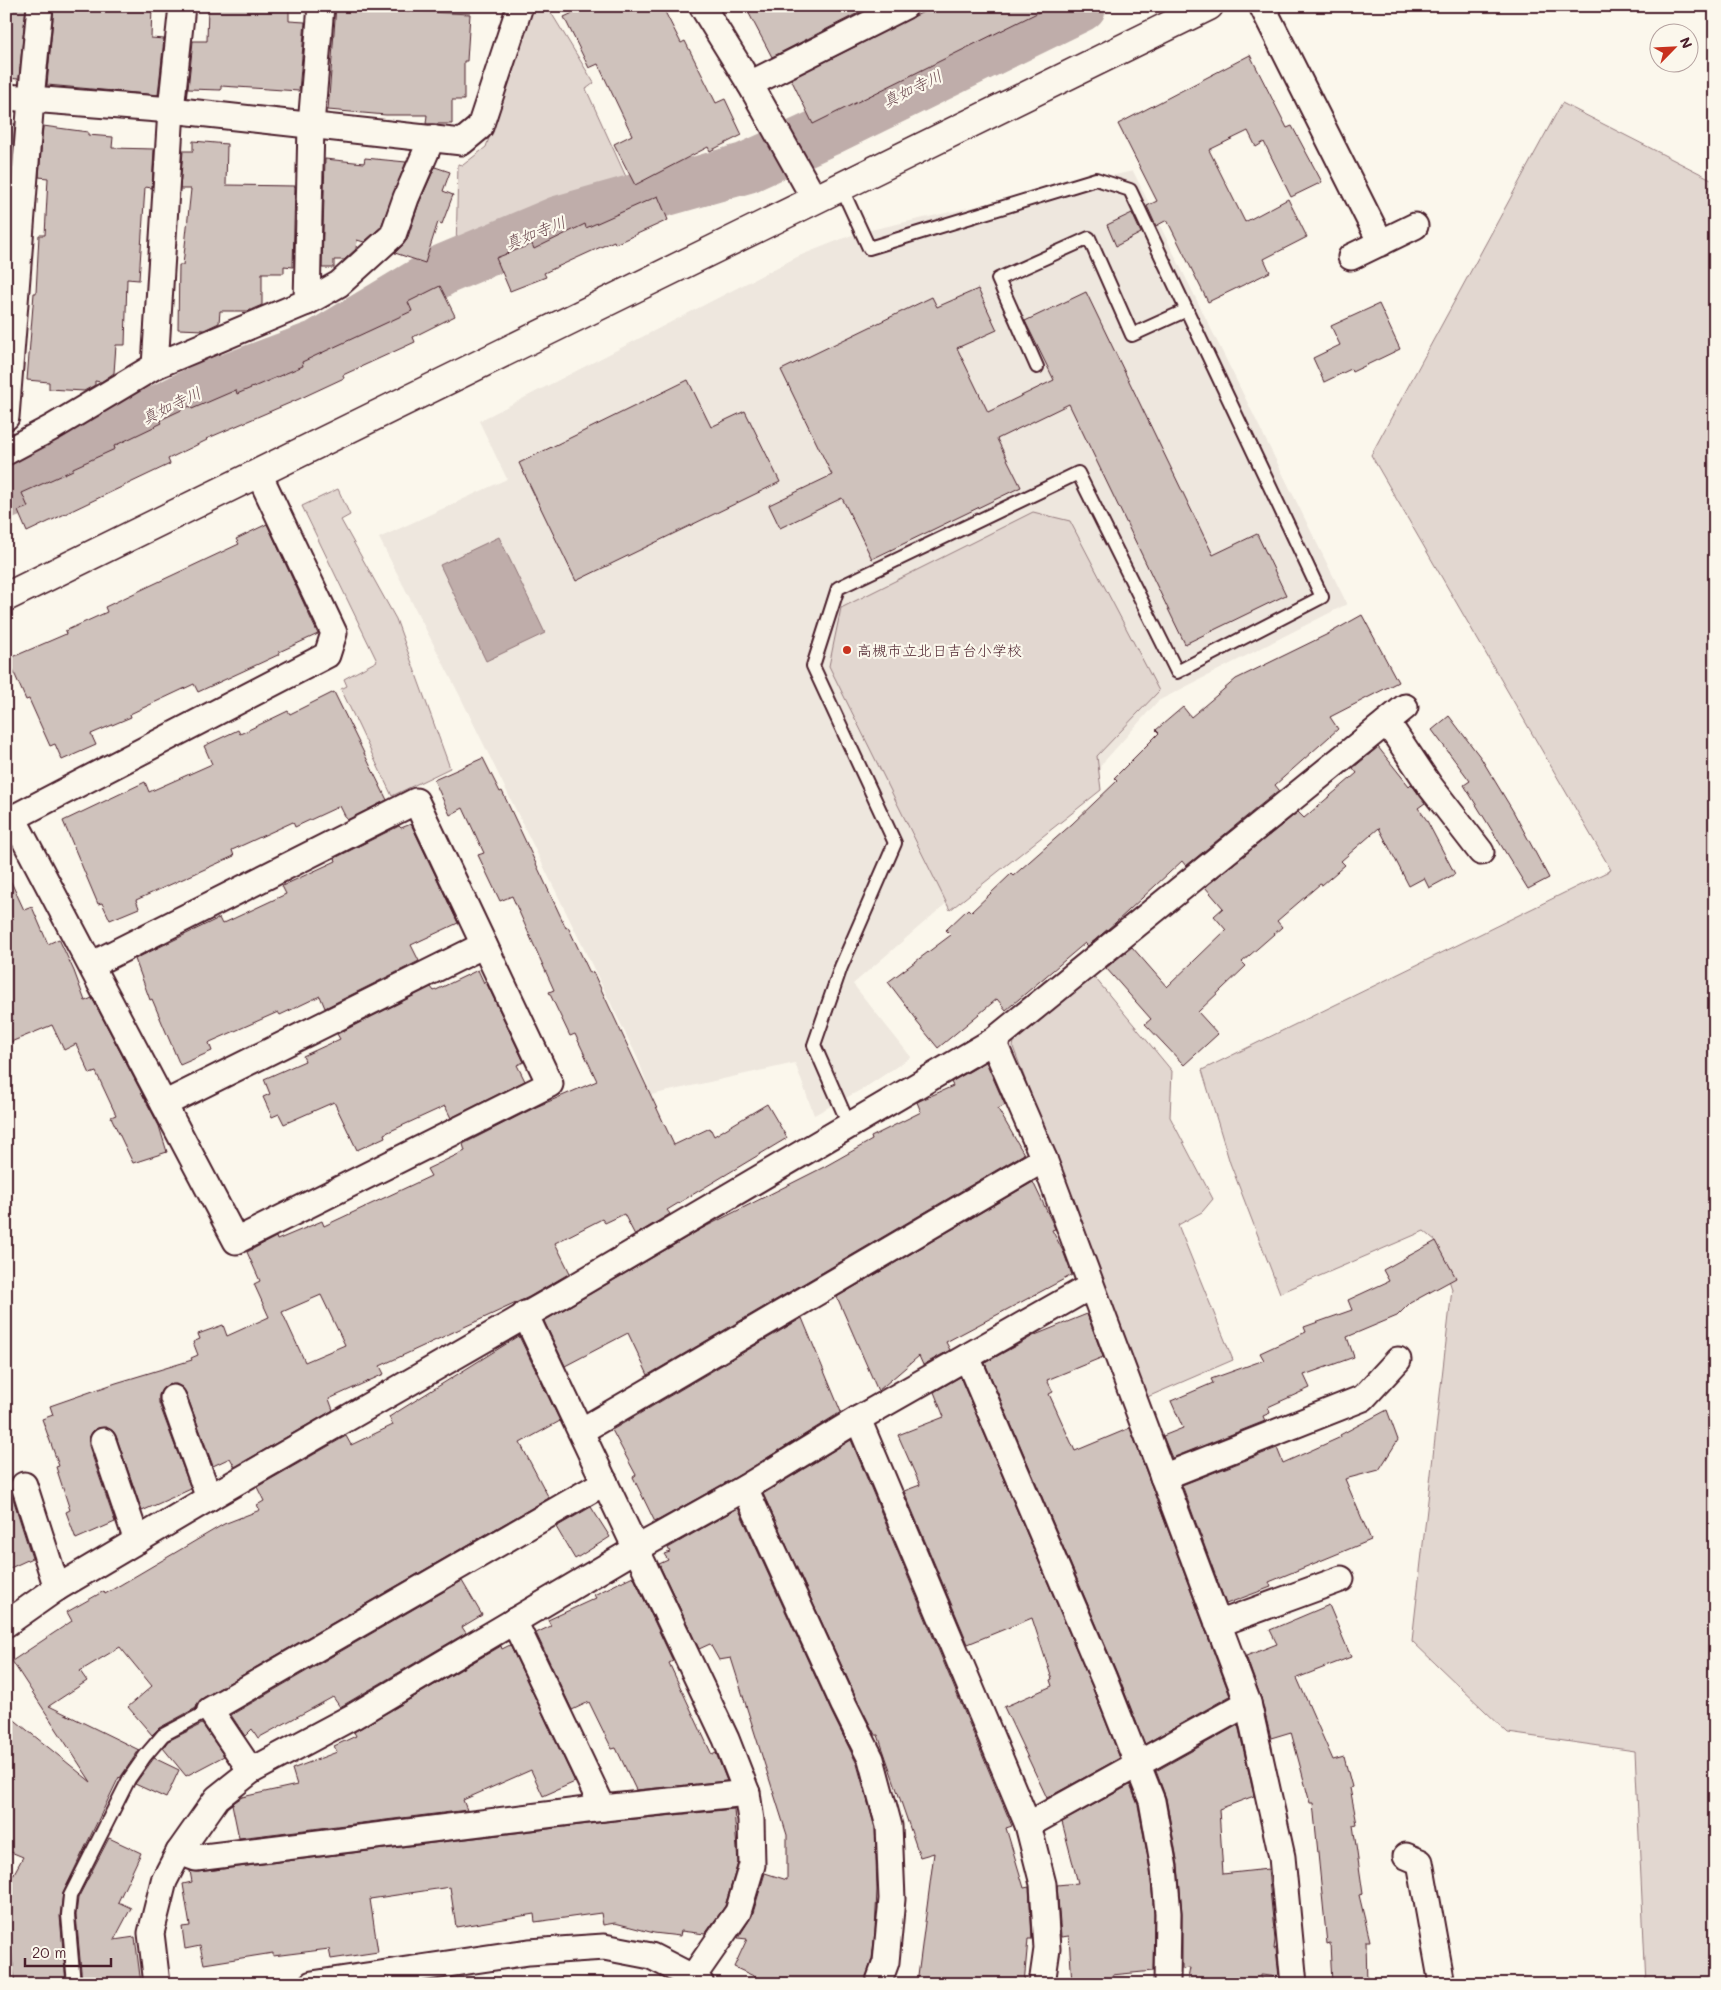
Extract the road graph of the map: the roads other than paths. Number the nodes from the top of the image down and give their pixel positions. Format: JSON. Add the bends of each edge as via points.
{"nodes":[{"id":1,"x":40,"y":6,"type":"edge"},
{"id":2,"x":182,"y":6,"type":"edge"},
{"id":3,"x":321,"y":6,"type":"edge"},
{"id":4,"x":520,"y":6,"type":"edge"},
{"id":5,"x":702,"y":6,"type":"edge"},
{"id":6,"x":1209,"y":6,"type":"edge"},
{"id":7,"x":1262,"y":6,"type":"edge"},
{"id":8,"x":896,"y":8,"type":"edge"},
{"id":9,"x":750,"y":84,"type":"junction"},
{"id":10,"x":6,"y":97,"type":"edge"},
{"id":11,"x":31,"y":100,"type":"junction"},
{"id":12,"x":171,"y":110,"type":"junction"},
{"id":13,"x":311,"y":125,"type":"junction"},
{"id":14,"x":432,"y":138,"type":"junction"},
{"id":15,"x":841,"y":187,"type":"junction"},
{"id":16,"x":815,"y":200,"type":"junction"},
{"id":17,"x":1415,"y":226,"type":"dead end"},
{"id":18,"x":1381,"y":242,"type":"junction"},
{"id":19,"x":1351,"y":257,"type":"dead end"},
{"id":20,"x":307,"y":302,"type":"junction"},
{"id":21,"x":1187,"y":310,"type":"junction"},
{"id":22,"x":155,"y":366,"type":"junction"},
{"id":23,"x":1037,"y":367,"type":"dead end"},
{"id":24,"x":6,"y":417,"type":"edge"},
{"id":25,"x":6,"y":452,"type":"edge"},
{"id":26,"x":259,"y":474,"type":"junction"},
{"id":27,"x":6,"y":597,"type":"edge"},
{"id":28,"x":1481,"y":852,"type":"dead end"},
{"id":29,"x":484,"y":945,"type":"junction"},
{"id":30,"x":90,"y":965,"type":"junction"},
{"id":31,"x":993,"y":1041,"type":"junction"},
{"id":32,"x":164,"y":1104,"type":"junction"},
{"id":33,"x":849,"y":1125,"type":"junction"},
{"id":34,"x":1044,"y":1159,"type":"junction"},
{"id":35,"x":1091,"y":1286,"type":"junction"},
{"id":36,"x":525,"y":1314,"type":"junction"},
{"id":37,"x":967,"y":1358,"type":"junction"},
{"id":38,"x":1398,"y":1360,"type":"dead end"},
{"id":39,"x":173,"y":1398,"type":"dead end"},
{"id":40,"x":858,"y":1420,"type":"junction"},
{"id":41,"x":581,"y":1431,"type":"junction"},
{"id":42,"x":103,"y":1441,"type":"dead end"},
{"id":43,"x":1163,"y":1478,"type":"junction"},
{"id":44,"x":605,"y":1482,"type":"junction"},
{"id":45,"x":24,"y":1485,"type":"dead end"},
{"id":46,"x":745,"y":1488,"type":"junction"},
{"id":47,"x":208,"y":1498,"type":"junction"},
{"id":48,"x":137,"y":1541,"type":"junction"},
{"id":49,"x":636,"y":1549,"type":"junction"},
{"id":50,"x":1341,"y":1579,"type":"dead end"},
{"id":51,"x":57,"y":1588,"type":"junction"},
{"id":52,"x":514,"y":1621,"type":"junction"},
{"id":53,"x":6,"y":1624,"type":"edge"},
{"id":54,"x":1218,"y":1624,"type":"junction"},
{"id":55,"x":1248,"y":1703,"type":"junction"},
{"id":56,"x":210,"y":1710,"type":"junction"},
{"id":57,"x":1138,"y":1763,"type":"junction"},
{"id":58,"x":251,"y":1771,"type":"junction"},
{"id":59,"x":747,"y":1793,"type":"junction"},
{"id":60,"x":603,"y":1808,"type":"junction"},
{"id":61,"x":1028,"y":1825,"type":"junction"},
{"id":62,"x":179,"y":1852,"type":"junction"},
{"id":63,"x":1406,"y":1856,"type":"dead end"},
{"id":64,"x":359,"y":1980,"type":"edge"},
{"id":65,"x":694,"y":1982,"type":"edge"},
{"id":66,"x":74,"y":1984,"type":"edge"},
{"id":67,"x":157,"y":1984,"type":"edge"},
{"id":68,"x":312,"y":1984,"type":"edge"},
{"id":69,"x":878,"y":1984,"type":"edge"},
{"id":70,"x":1042,"y":1984,"type":"edge"},
{"id":71,"x":1167,"y":1984,"type":"edge"},
{"id":72,"x":1294,"y":1984,"type":"edge"},
{"id":73,"x":1442,"y":1984,"type":"edge"}],
"edges":[{"from":1,"to":11,"type":"street"},
{"from":2,"to":12,"type":"street"},
{"from":3,"to":13,"type":"street"},
{"from":4,"to":14,"type":"street","via":[[480,127],[462,142]]},
{"from":5,"to":9,"type":"street"},
{"from":6,"to":15,"type":"street"},
{"from":7,"to":18,"type":"street"},
{"from":8,"to":9,"type":"street"},
{"from":9,"to":16,"type":"street"},
{"from":10,"to":11,"type":"street"},
{"from":11,"to":12,"type":"street"},
{"from":11,"to":24,"type":"street"},
{"from":12,"to":13,"type":"street"},
{"from":12,"to":22,"type":"street"},
{"from":13,"to":14,"type":"street"},
{"from":13,"to":20,"type":"street"},
{"from":14,"to":20,"type":"street","via":[[393,235],[339,284]]},
{"from":15,"to":16,"type":"street"},
{"from":15,"to":21,"type":"lane","via":[[869,248],[1096,179],[1130,190]]},
{"from":16,"to":26,"type":"street"},
{"from":17,"to":18,"type":"street"},
{"from":18,"to":19,"type":"street"},
{"from":20,"to":22,"type":"street"},
{"from":21,"to":23,"type":"lane","via":[[1132,335],[1088,238],[998,279]]},
{"from":21,"to":33,"type":"lane","via":[[1322,597],[1177,672],[1078,473],[838,588],[813,666],[895,842],[841,967],[814,1045]]},
{"from":22,"to":25,"type":"street"},
{"from":26,"to":27,"type":"street"},
{"from":26,"to":30,"type":"street","via":[[334,633],[327,655],[13,818]]},
{"from":28,"to":31,"type":"street","via":[[1430,786],[1396,714]]},
{"from":29,"to":30,"type":"street","via":[[416,801]]},
{"from":29,"to":32,"type":"street"},
{"from":29,"to":32,"type":"street","via":[[550,1084],[236,1241]]},
{"from":30,"to":32,"type":"street"},
{"from":31,"to":33,"type":"street"},
{"from":31,"to":34,"type":"street"},
{"from":33,"to":36,"type":"street"},
{"from":34,"to":35,"type":"street"},
{"from":34,"to":41,"type":"street"},
{"from":35,"to":37,"type":"street"},
{"from":35,"to":43,"type":"street"},
{"from":36,"to":41,"type":"street"},
{"from":36,"to":47,"type":"street"},
{"from":37,"to":40,"type":"street"},
{"from":37,"to":57,"type":"street"},
{"from":38,"to":43,"type":"street","via":[[1363,1398]]},
{"from":39,"to":47,"type":"street"},
{"from":40,"to":46,"type":"street"},
{"from":40,"to":61,"type":"street"},
{"from":41,"to":44,"type":"street"},
{"from":42,"to":48,"type":"street"},
{"from":43,"to":54,"type":"street"},
{"from":44,"to":49,"type":"street"},
{"from":44,"to":56,"type":"street"},
{"from":45,"to":51,"type":"street"},
{"from":46,"to":49,"type":"street"},
{"from":46,"to":69,"type":"street","via":[[871,1759],[889,1826],[892,1899],[886,1962]]},
{"from":47,"to":48,"type":"street"},
{"from":48,"to":51,"type":"street"},
{"from":49,"to":52,"type":"street"},
{"from":49,"to":59,"type":"street","via":[[726,1739]]},
{"from":50,"to":54,"type":"street"},
{"from":51,"to":53,"type":"street"},
{"from":52,"to":58,"type":"street","via":[[354,1716]]},
{"from":52,"to":60,"type":"street"},
{"from":54,"to":55,"type":"street"},
{"from":55,"to":57,"type":"street"},
{"from":55,"to":72,"type":"street","via":[[1282,1857]]},
{"from":56,"to":58,"type":"street"},
{"from":56,"to":66,"type":"lane","via":[[163,1735],[145,1756],[129,1779],[70,1896]]},
{"from":57,"to":61,"type":"street"},
{"from":57,"to":71,"type":"street","via":[[1152,1801],[1164,1868],[1168,1913]]},
{"from":58,"to":62,"type":"street","via":[[217,1798]]},
{"from":59,"to":60,"type":"street"},
{"from":59,"to":65,"type":"street","via":[[752,1865],[738,1912]]},
{"from":60,"to":62,"type":"street","via":[[196,1858]]},
{"from":61,"to":70,"type":"street","via":[[1043,1884],[1046,1949]]},
{"from":62,"to":67,"type":"street","via":[[164,1881],[151,1933]]},
{"from":63,"to":73,"type":"street","via":[[1420,1862]]},
{"from":64,"to":65,"type":"street","via":[[529,1952],[604,1947],[651,1956]]},
{"from":64,"to":68,"type":"street"}]}
